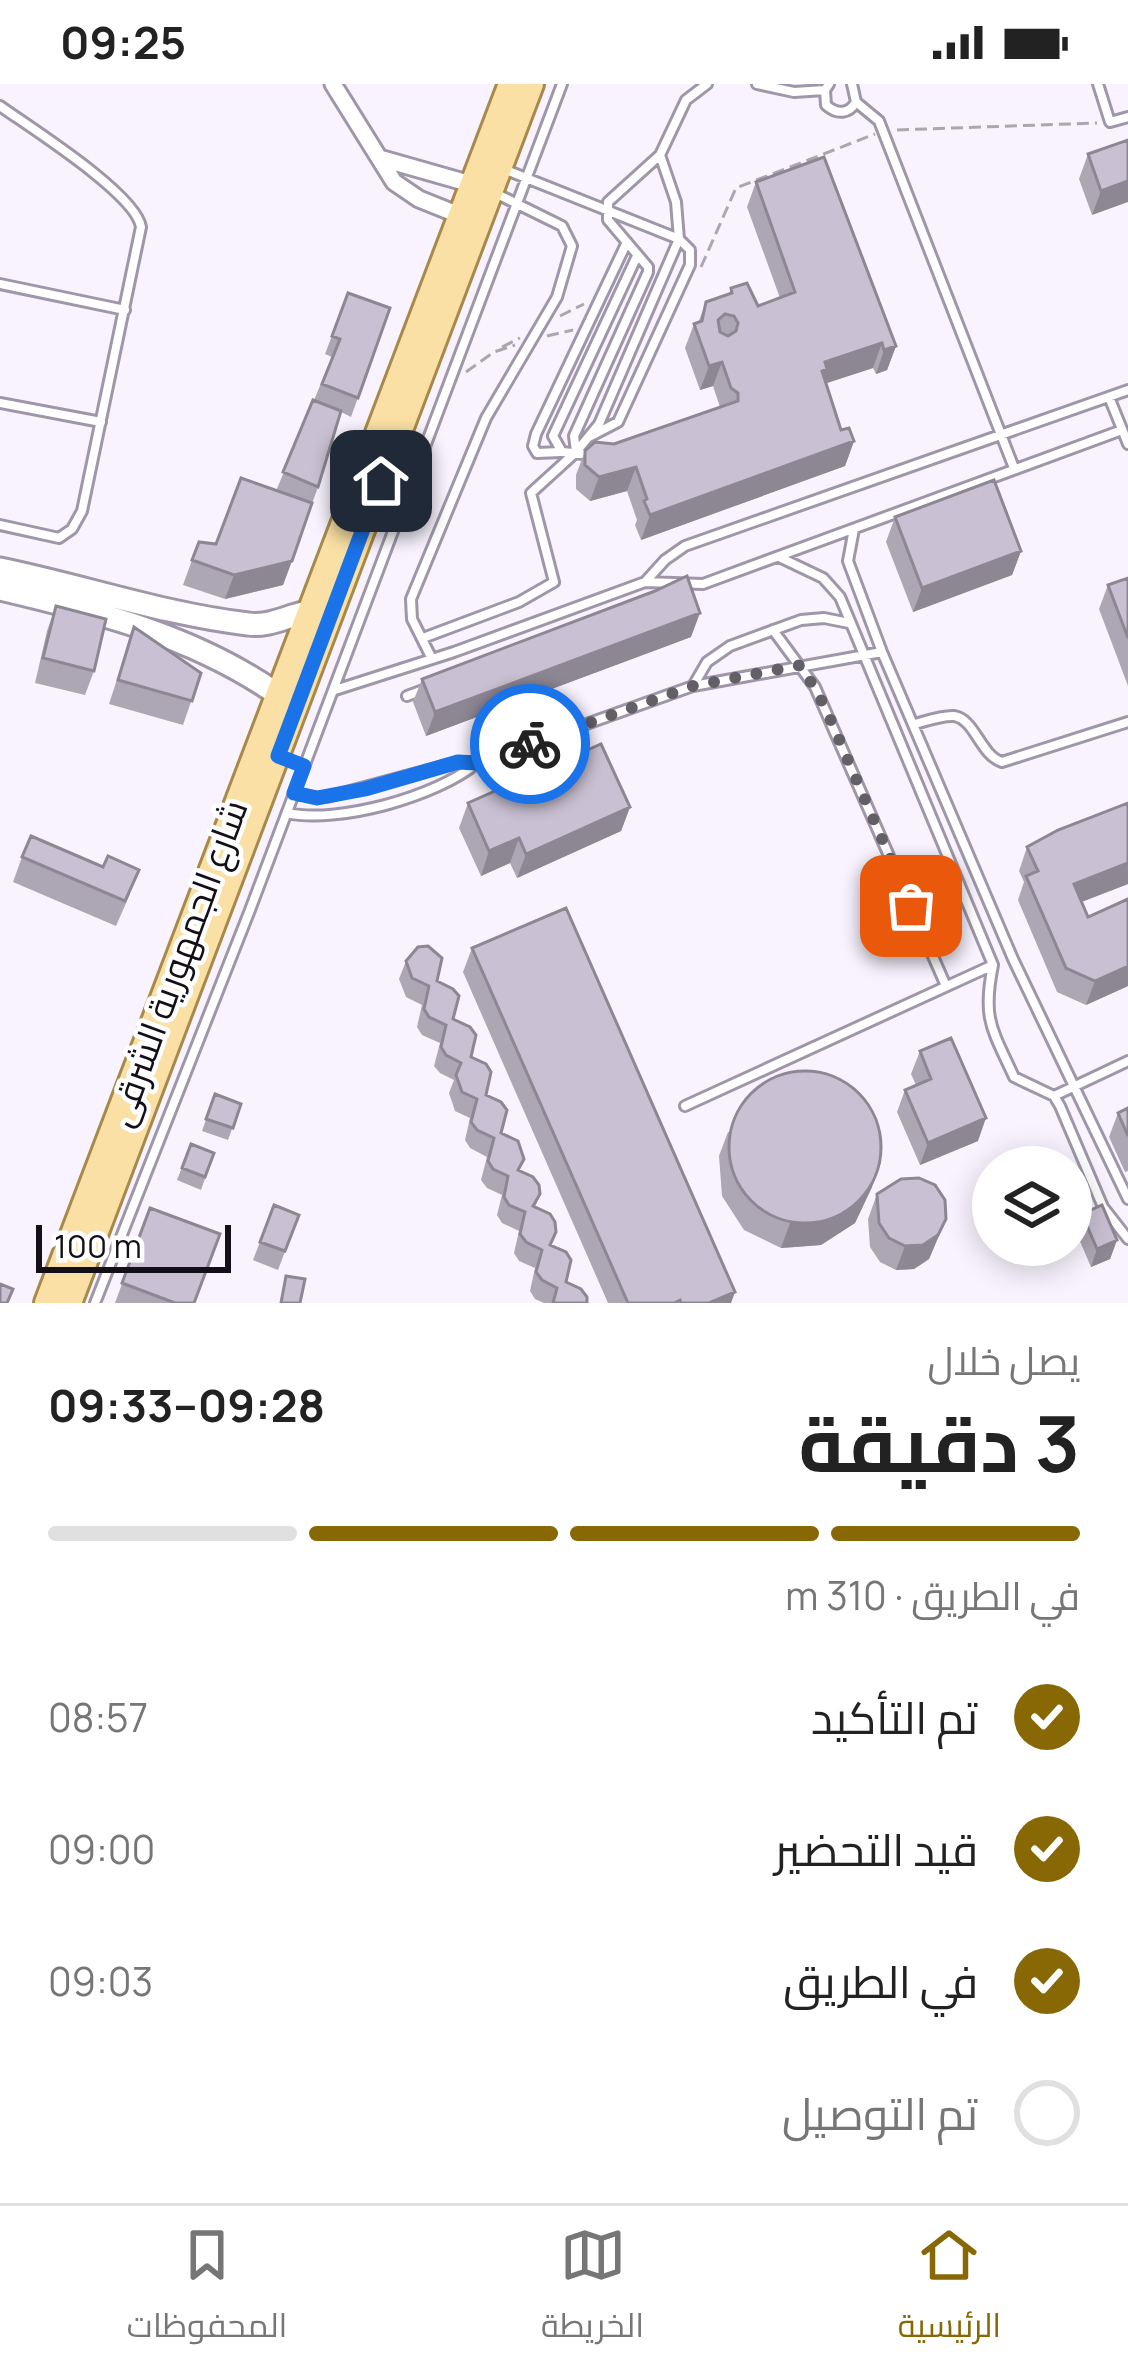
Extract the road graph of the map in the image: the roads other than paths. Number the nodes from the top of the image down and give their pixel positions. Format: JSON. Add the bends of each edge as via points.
{"nodes":[{"id":1,"x":334,"y":84,"type":"edge"},
{"id":2,"x":511,"y":84,"type":"edge"},
{"id":3,"x":531,"y":84,"type":"edge"},
{"id":4,"x":562,"y":84,"type":"edge"},
{"id":5,"x":707,"y":84,"type":"edge"},
{"id":6,"x":757,"y":84,"type":"edge"},
{"id":7,"x":852,"y":84,"type":"edge"},
{"id":8,"x":1098,"y":84,"type":"edge"},
{"id":9,"x":827,"y":87,"type":"edge"},
{"id":10,"x":856,"y":101,"type":"junction"},
{"id":11,"x":0,"y":106,"type":"edge"},
{"id":12,"x":1128,"y":117,"type":"edge"},
{"id":13,"x":660,"y":155,"type":"junction"},
{"id":14,"x":383,"y":160,"type":"junction"},
{"id":15,"x":499,"y":167,"type":"junction"},
{"id":16,"x":527,"y":178,"type":"junction"},
{"id":17,"x":481,"y":189,"type":"junction"},
{"id":18,"x":518,"y":202,"type":"junction"},
{"id":19,"x":606,"y":209,"type":"junction"},
{"id":20,"x":470,"y":219,"type":"junction"},
{"id":21,"x":679,"y":239,"type":"junction"},
{"id":22,"x":627,"y":242,"type":"junction"},
{"id":23,"x":637,"y":256,"type":"junction"},
{"id":24,"x":0,"y":284,"type":"edge"},
{"id":25,"x":125,"y":310,"type":"junction"},
{"id":26,"x":1128,"y":390,"type":"edge"},
{"id":27,"x":1109,"y":397,"type":"junction"},
{"id":28,"x":0,"y":403,"type":"edge"},
{"id":29,"x":101,"y":422,"type":"junction"},
{"id":30,"x":1122,"y":430,"type":"junction"},
{"id":31,"x":1000,"y":436,"type":"junction"},
{"id":32,"x":588,"y":437,"type":"junction"},
{"id":33,"x":1128,"y":444,"type":"edge"},
{"id":34,"x":562,"y":452,"type":"junction"},
{"id":35,"x":576,"y":452,"type":"junction"},
{"id":36,"x":605,"y":456,"type":"edge"},
{"id":37,"x":1013,"y":468,"type":"junction"},
{"id":38,"x":0,"y":525,"type":"edge"},
{"id":39,"x":855,"y":528,"type":"junction"},
{"id":40,"x":778,"y":556,"type":"junction"},
{"id":41,"x":4,"y":580,"type":"edge"},
{"id":42,"x":645,"y":582,"type":"junction"},
{"id":43,"x":502,"y":609,"type":"junction"},
{"id":44,"x":320,"y":613,"type":"junction"},
{"id":45,"x":850,"y":623,"type":"junction"},
{"id":46,"x":773,"y":630,"type":"junction"},
{"id":47,"x":508,"y":632,"type":"junction"},
{"id":48,"x":423,"y":638,"type":"junction"},
{"id":49,"x":454,"y":652,"type":"junction"},
{"id":50,"x":882,"y":652,"type":"junction"},
{"id":51,"x":864,"y":654,"type":"junction"},
{"id":52,"x":432,"y":659,"type":"junction"},
{"id":53,"x":459,"y":664,"type":"edge"},
{"id":54,"x":801,"y":665,"type":"junction"},
{"id":55,"x":693,"y":686,"type":"junction"},
{"id":56,"x":425,"y":689,"type":"edge"},
{"id":57,"x":333,"y":690,"type":"junction"},
{"id":58,"x":277,"y":694,"type":"junction"},
{"id":59,"x":406,"y":697,"type":"dead end"},
{"id":60,"x":1128,"y":722,"type":"edge"},
{"id":61,"x":915,"y":724,"type":"junction"},
{"id":62,"x":274,"y":745,"type":"junction"},
{"id":63,"x":477,"y":763,"type":"junction"},
{"id":64,"x":304,"y":766,"type":"junction"},
{"id":65,"x":294,"y":793,"type":"junction"},
{"id":66,"x":286,"y":813,"type":"junction"},
{"id":67,"x":968,"y":850,"type":"junction"},
{"id":68,"x":949,"y":860,"type":"junction"},
{"id":69,"x":993,"y":965,"type":"junction"},
{"id":70,"x":946,"y":986,"type":"junction"},
{"id":71,"x":1128,"y":1061,"type":"edge"},
{"id":72,"x":1071,"y":1086,"type":"junction"},
{"id":73,"x":1054,"y":1096,"type":"junction"},
{"id":74,"x":685,"y":1106,"type":"dead end"},
{"id":75,"x":1128,"y":1199,"type":"edge"},
{"id":76,"x":117,"y":1212,"type":"junction"},
{"id":77,"x":1128,"y":1239,"type":"edge"},
{"id":78,"x":47,"y":1303,"type":"edge"},
{"id":79,"x":68,"y":1303,"type":"edge"},
{"id":80,"x":95,"y":1303,"type":"edge"}],
"edges":[{"from":1,"to":14,"type":"street"},
{"from":2,"to":17,"type":"main road","name":"شارع الجمهورية الشرقى"},
{"from":3,"to":15,"type":"main road","name":"شارع الجمهورية الشرقى"},
{"from":4,"to":16,"type":"lane"},
{"from":5,"to":13,"type":"lane","via":[[686,100]]},
{"from":6,"to":9,"type":"lane","via":[[794,92]]},
{"from":7,"to":10,"type":"lane"},
{"from":8,"to":12,"type":"lane","via":[[1110,122]]},
{"from":9,"to":10,"type":"lane","via":[[832,110],[846,112]]},
{"from":10,"to":31,"type":"lane","via":[[879,121]]},
{"from":11,"to":25,"type":"lane","via":[[138,213]]},
{"from":13,"to":19,"type":"lane","via":[[612,194]]},
{"from":13,"to":21,"type":"lane"},
{"from":14,"to":17,"type":"street"},
{"from":14,"to":20,"type":"street","via":[[406,191]]},
{"from":15,"to":16,"type":"lane"},
{"from":15,"to":17,"type":"main road","name":"شارع الجمهورية الشرقى"},
{"from":16,"to":18,"type":"lane"},
{"from":16,"to":19,"type":"lane"},
{"from":17,"to":18,"type":"lane"},
{"from":17,"to":20,"type":"main road","name":"شارع الجمهورية الشرقى"},
{"from":18,"to":48,"type":"lane","via":[[571,236],[569,264],[486,418],[411,599]]},
{"from":18,"to":57,"type":"lane"},
{"from":19,"to":21,"type":"lane"},
{"from":19,"to":22,"type":"lane"},
{"from":20,"to":44,"type":"main road","name":"شارع الجمهورية الشرقى"},
{"from":21,"to":32,"type":"lane"},
{"from":21,"to":32,"type":"lane","via":[[689,250],[688,270],[618,422]]},
{"from":22,"to":23,"type":"lane"},
{"from":22,"to":34,"type":"lane","via":[[536,434],[537,453]]},
{"from":23,"to":34,"type":"lane","via":[[554,436]]},
{"from":23,"to":35,"type":"lane","via":[[648,272],[574,436]]},
{"from":24,"to":25,"type":"lane"},
{"from":25,"to":29,"type":"lane"},
{"from":26,"to":27,"type":"lane"},
{"from":27,"to":30,"type":"lane"},
{"from":27,"to":31,"type":"lane"},
{"from":28,"to":29,"type":"lane"},
{"from":29,"to":38,"type":"lane","via":[[72,530],[51,538]]},
{"from":30,"to":33,"type":"lane"},
{"from":30,"to":37,"type":"lane"},
{"from":31,"to":37,"type":"lane"},
{"from":31,"to":42,"type":"lane","via":[[685,546]]},
{"from":32,"to":35,"type":"lane"},
{"from":34,"to":35,"type":"lane"},
{"from":35,"to":36,"type":"lane"},
{"from":35,"to":43,"type":"lane","via":[[531,493],[554,582]]},
{"from":37,"to":39,"type":"lane"},
{"from":39,"to":40,"type":"lane"},
{"from":39,"to":50,"type":"lane","via":[[848,561]]},
{"from":40,"to":42,"type":"lane","via":[[703,584]]},
{"from":40,"to":45,"type":"lane","via":[[832,586]]},
{"from":41,"to":44,"type":"main road","via":[[214,620],[268,625]]},
{"from":41,"to":58,"type":"main road","via":[[160,632]]},
{"from":42,"to":47,"type":"lane"},
{"from":43,"to":47,"type":"lane","via":[[498,624]]},
{"from":43,"to":48,"type":"lane"},
{"from":44,"to":58,"type":"main road","name":"شارع الجمهورية الشرقى"},
{"from":44,"to":62,"type":"main road","name":"شارع الجمهورية الشرقى"},
{"from":45,"to":46,"type":"lane","via":[[812,618]]},
{"from":45,"to":51,"type":"lane"},
{"from":46,"to":54,"type":"lane"},
{"from":46,"to":55,"type":"lane","via":[[717,652]]},
{"from":47,"to":49,"type":"lane"},
{"from":48,"to":52,"type":"lane"},
{"from":49,"to":52,"type":"lane"},
{"from":49,"to":53,"type":"lane"},
{"from":50,"to":51,"type":"lane"},
{"from":50,"to":61,"type":"lane"},
{"from":51,"to":54,"type":"lane"},
{"from":51,"to":68,"type":"lane"},
{"from":52,"to":57,"type":"lane"},
{"from":54,"to":55,"type":"lane"},
{"from":54,"to":70,"type":"lane"},
{"from":55,"to":63,"type":"lane"},
{"from":56,"to":59,"type":"lane"},
{"from":57,"to":64,"type":"lane"},
{"from":58,"to":62,"type":"main road","name":"شارع الجمهورية الشرقى"},
{"from":60,"to":61,"type":"lane","via":[[1002,762],[960,718]]},
{"from":61,"to":67,"type":"lane"},
{"from":62,"to":64,"type":"lane"},
{"from":62,"to":76,"type":"main road","name":"شارع الجمهورية الشرقى"},
{"from":62,"to":78,"type":"main road","name":"شارع الجمهورية الشرقى"},
{"from":63,"to":65,"type":"lane","via":[[324,797]]},
{"from":63,"to":66,"type":"lane","via":[[372,808]]},
{"from":64,"to":65,"type":"lane"},
{"from":65,"to":66,"type":"lane"},
{"from":66,"to":76,"type":"lane"},
{"from":67,"to":68,"type":"lane"},
{"from":67,"to":72,"type":"lane"},
{"from":68,"to":69,"type":"lane"},
{"from":69,"to":70,"type":"lane"},
{"from":69,"to":73,"type":"lane","via":[[986,1009],[1014,1076]]},
{"from":70,"to":74,"type":"lane"},
{"from":71,"to":72,"type":"lane"},
{"from":72,"to":73,"type":"lane"},
{"from":72,"to":75,"type":"lane"},
{"from":73,"to":77,"type":"lane","via":[[1103,1208]]},
{"from":76,"to":79,"type":"main road","name":"شارع الجمهورية الشرقى"},
{"from":76,"to":80,"type":"lane"}]}
